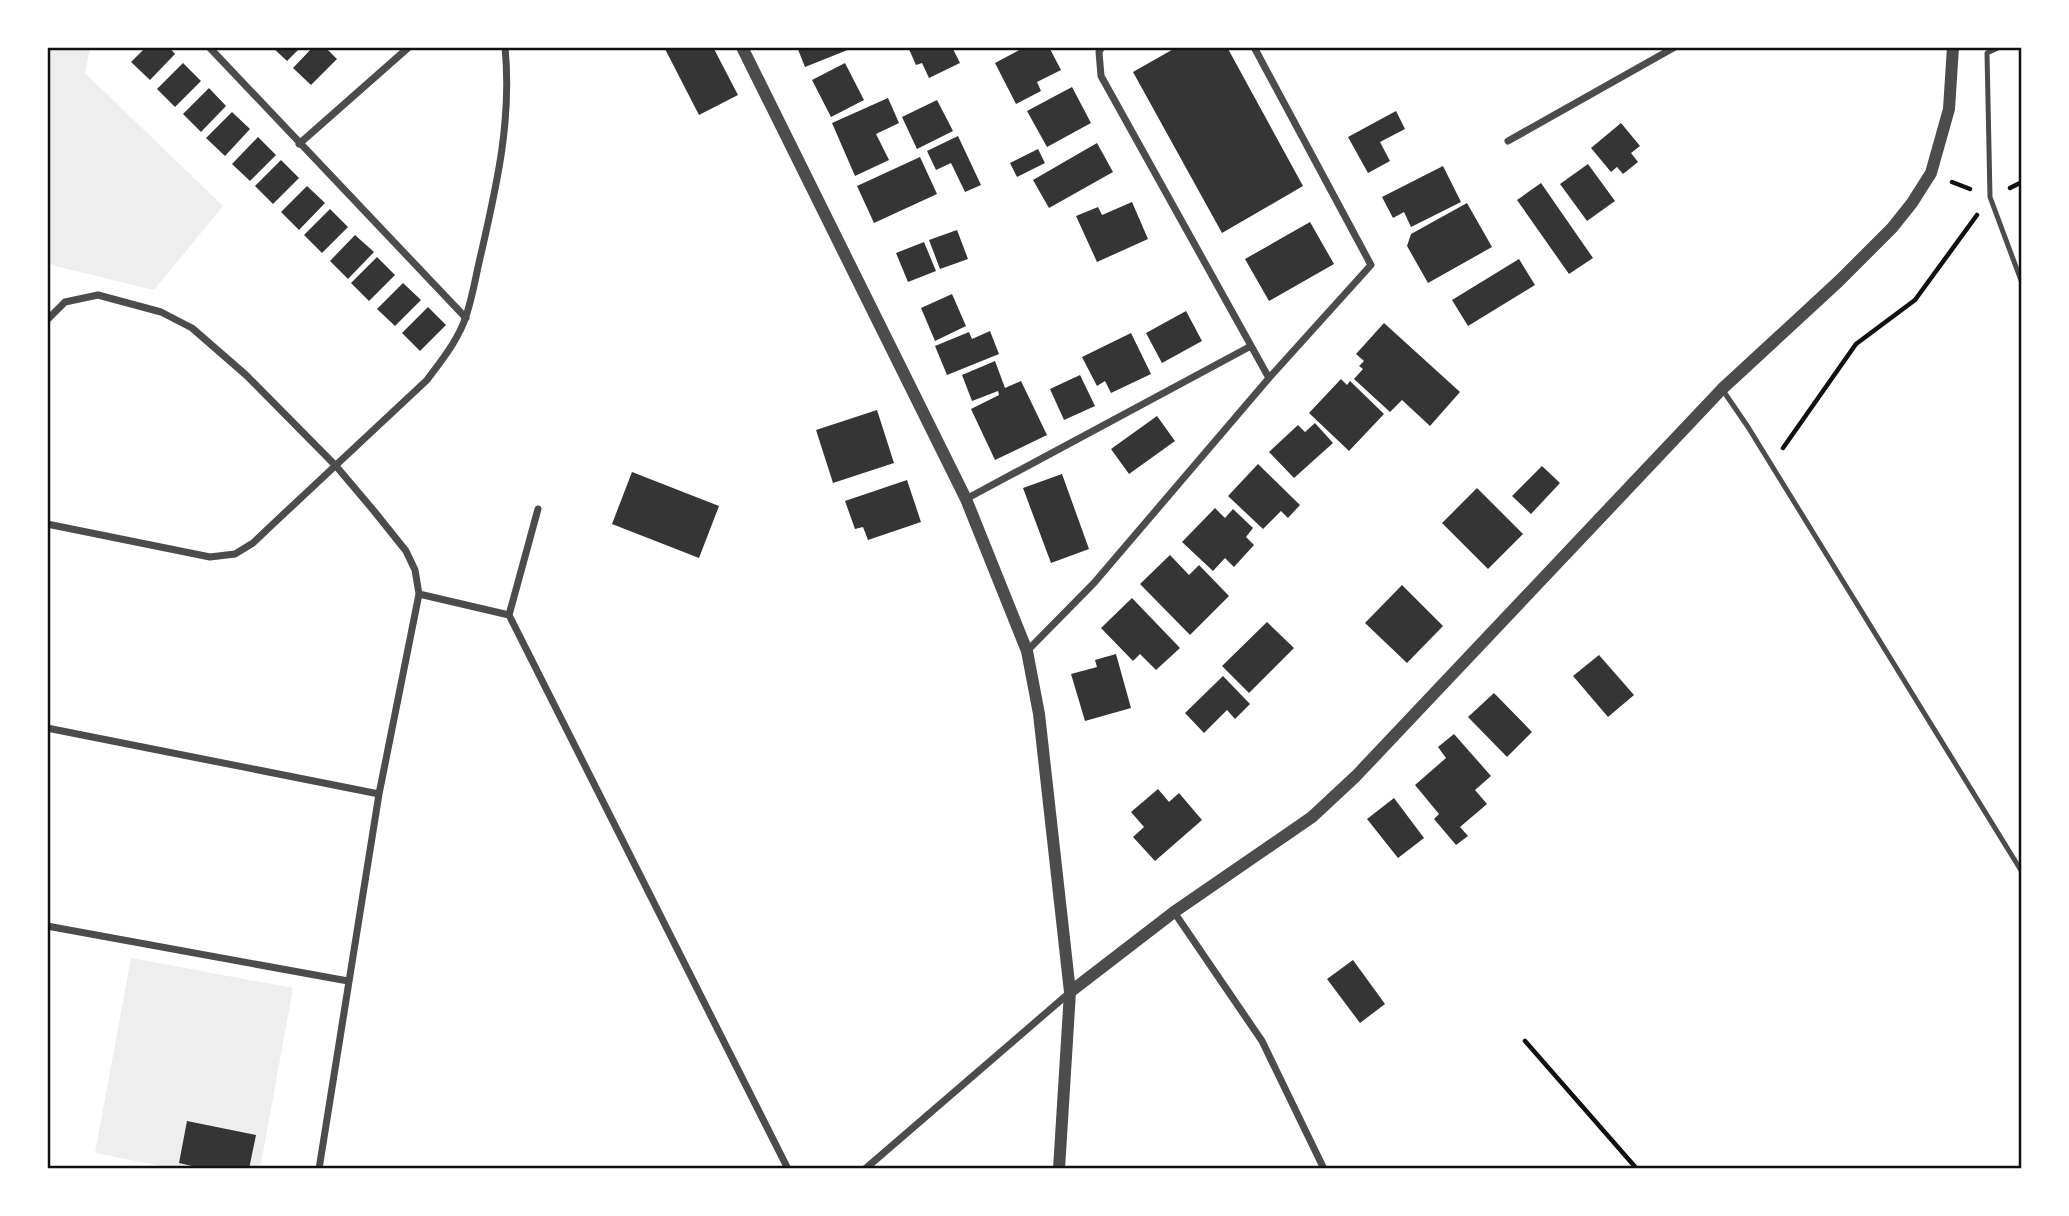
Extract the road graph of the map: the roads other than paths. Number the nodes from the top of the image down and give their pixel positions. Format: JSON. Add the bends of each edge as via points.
{"nodes":[{"id":1,"x":209,"y":47,"type":"edge"},
{"id":2,"x":409,"y":47,"type":"edge"},
{"id":3,"x":505,"y":47,"type":"edge"},
{"id":4,"x":742,"y":47,"type":"edge"},
{"id":5,"x":1254,"y":47,"type":"edge"},
{"id":6,"x":1675,"y":47,"type":"edge"},
{"id":7,"x":1953,"y":47,"type":"edge"},
{"id":8,"x":2000,"y":47,"type":"edge"},
{"id":9,"x":1099,"y":49,"type":"edge"},
{"id":10,"x":1508,"y":141,"type":"dead end"},
{"id":11,"x":299,"y":144,"type":"junction"},
{"id":12,"x":2022,"y":284,"type":"edge"},
{"id":13,"x":466,"y":318,"type":"junction"},
{"id":14,"x":47,"y":320,"type":"edge"},
{"id":15,"x":1251,"y":346,"type":"junction"},
{"id":16,"x":1269,"y":378,"type":"junction"},
{"id":17,"x":1722,"y":390,"type":"junction"},
{"id":18,"x":336,"y":466,"type":"junction"},
{"id":19,"x":966,"y":499,"type":"junction"},
{"id":20,"x":538,"y":509,"type":"dead end"},
{"id":21,"x":47,"y":524,"type":"edge"},
{"id":22,"x":419,"y":594,"type":"junction"},
{"id":23,"x":509,"y":615,"type":"junction"},
{"id":24,"x":1027,"y":651,"type":"junction"},
{"id":25,"x":47,"y":728,"type":"edge"},
{"id":26,"x":379,"y":794,"type":"junction"},
{"id":27,"x":2022,"y":872,"type":"edge"},
{"id":28,"x":1174,"y":912,"type":"junction"},
{"id":29,"x":47,"y":926,"type":"edge"},
{"id":30,"x":348,"y":981,"type":"junction"},
{"id":31,"x":1070,"y":992,"type":"junction"},
{"id":32,"x":319,"y":1169,"type":"edge"},
{"id":33,"x":788,"y":1169,"type":"edge"},
{"id":34,"x":864,"y":1169,"type":"edge"},
{"id":35,"x":1059,"y":1169,"type":"edge"},
{"id":36,"x":1324,"y":1169,"type":"edge"}],
"edges":[{"from":1,"to":11,"type":"street"},
{"from":2,"to":11,"type":"street"},
{"from":3,"to":13,"type":"street","via":[[507,117]]},
{"from":4,"to":19,"type":"street"},
{"from":5,"to":16,"type":"street","via":[[1371,265]]},
{"from":6,"to":10,"type":"street"},
{"from":7,"to":17,"type":"street","via":[[1949,109],[1931,173],[1912,203],[1839,281]]},
{"from":8,"to":12,"type":"lane","via":[[1987,53],[1990,197]]},
{"from":9,"to":15,"type":"street","via":[[1101,76]]},
{"from":11,"to":13,"type":"street"},
{"from":13,"to":18,"type":"street","via":[[427,380]]},
{"from":14,"to":18,"type":"street","via":[[65,302],[98,295],[161,312],[192,328],[246,375]]},
{"from":15,"to":16,"type":"street"},
{"from":15,"to":19,"type":"street"},
{"from":16,"to":24,"type":"street","via":[[1094,583]]},
{"from":17,"to":27,"type":"lane"},
{"from":17,"to":28,"type":"street","via":[[1356,776],[1312,817]]},
{"from":18,"to":21,"type":"street","via":[[235,554],[210,557]]},
{"from":18,"to":22,"type":"street","via":[[406,551]]},
{"from":19,"to":24,"type":"street"},
{"from":20,"to":23,"type":"street"},
{"from":22,"to":23,"type":"street"},
{"from":22,"to":26,"type":"street"},
{"from":23,"to":33,"type":"street"},
{"from":24,"to":31,"type":"street"},
{"from":25,"to":26,"type":"street"},
{"from":26,"to":30,"type":"street"},
{"from":28,"to":31,"type":"street"},
{"from":28,"to":36,"type":"street","via":[[1262,1041]]},
{"from":29,"to":30,"type":"street"},
{"from":30,"to":32,"type":"street"},
{"from":31,"to":34,"type":"street"},
{"from":31,"to":35,"type":"street"}]}
